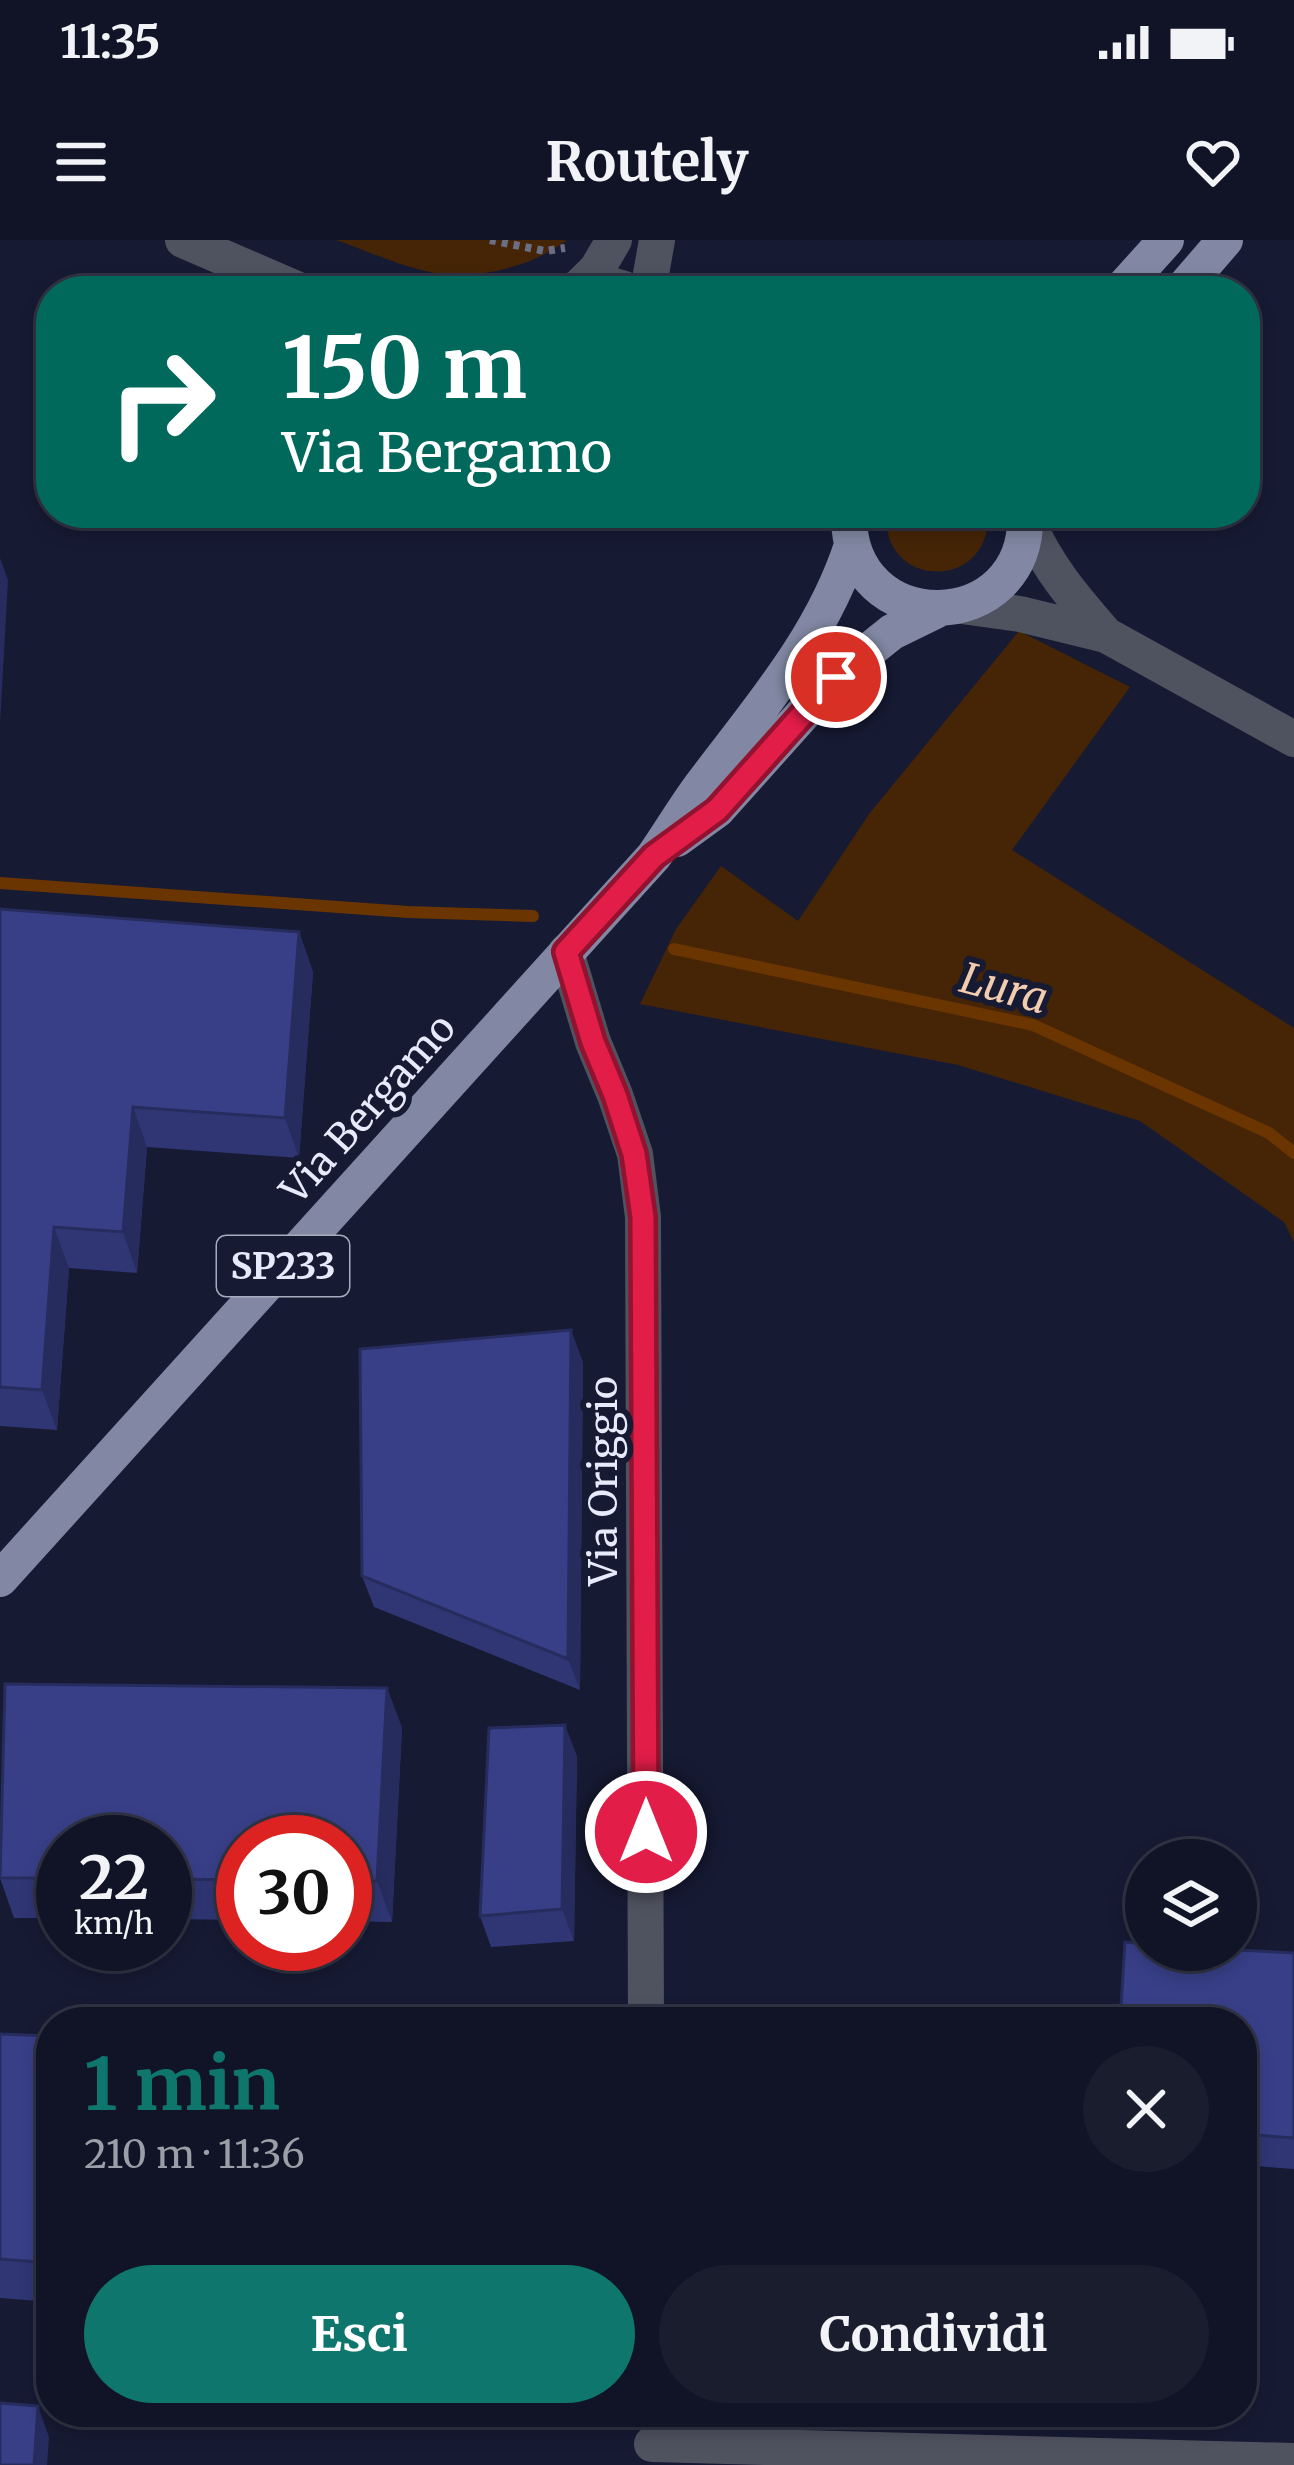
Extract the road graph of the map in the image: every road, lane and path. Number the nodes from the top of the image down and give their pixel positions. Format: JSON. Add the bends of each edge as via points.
{"nodes":[{"id":1,"x":183,"y":240,"type":"edge"},
{"id":2,"x":490,"y":240,"type":"edge"},
{"id":3,"x":657,"y":240,"type":"edge"},
{"id":4,"x":1166,"y":240,"type":"edge"},
{"id":5,"x":1225,"y":240,"type":"edge"},
{"id":6,"x":597,"y":241,"type":"edge"},
{"id":7,"x":266,"y":276,"type":"edge"},
{"id":8,"x":589,"y":276,"type":"edge"},
{"id":9,"x":651,"y":276,"type":"edge"},
{"id":10,"x":1134,"y":276,"type":"edge"},
{"id":11,"x":1194,"y":276,"type":"edge"},
{"id":12,"x":1025,"y":528,"type":"edge"},
{"id":13,"x":1031,"y":528,"type":"edge"},
{"id":14,"x":850,"y":529,"type":"edge"},
{"id":15,"x":950,"y":608,"type":"junction"},
{"id":16,"x":1106,"y":635,"type":"junction"},
{"id":17,"x":1294,"y":739,"type":"edge"},
{"id":18,"x":654,"y":856,"type":"junction"},
{"id":19,"x":566,"y":952,"type":"junction"},
{"id":20,"x":0,"y":1580,"type":"edge"},
{"id":21,"x":646,"y":2007,"type":"edge"},
{"id":22,"x":652,"y":2440,"type":"edge"},
{"id":23,"x":1294,"y":2461,"type":"edge"}],
"edges":[{"from":1,"to":7,"type":"street"},
{"from":2,"to":6,"type":"path","via":[[545,250]]},
{"from":3,"to":9,"type":"street"},
{"from":4,"to":10,"type":"main road"},
{"from":5,"to":11,"type":"main road"},
{"from":6,"to":8,"type":"street","via":[[597,269]]},
{"from":12,"to":15,"type":"main road","number":"SP233","via":[[1016,563],[1001,582]]},
{"from":13,"to":16,"type":"street","via":[[1057,577]]},
{"from":14,"to":15,"type":"main road","number":"SP233","via":[[861,567],[876,584],[916,607]]},
{"from":14,"to":18,"type":"main road","name":"Via Bergamo","number":"SP233","via":[[839,585],[794,664]]},
{"from":15,"to":16,"type":"street","via":[[1020,614]]},
{"from":15,"to":18,"type":"main road","name":"Via Bergamo","number":"SP233","via":[[892,632],[836,677],[717,810]]},
{"from":16,"to":17,"type":"street"},
{"from":18,"to":19,"type":"main road","name":"Via Bergamo","number":"SP233"},
{"from":19,"to":20,"type":"main road","name":"Via Bergamo","number":"SP233"},
{"from":19,"to":21,"type":"street","name":"Via Origgio","via":[[634,1154],[643,1217]]},
{"from":22,"to":23,"type":"street"}]}
